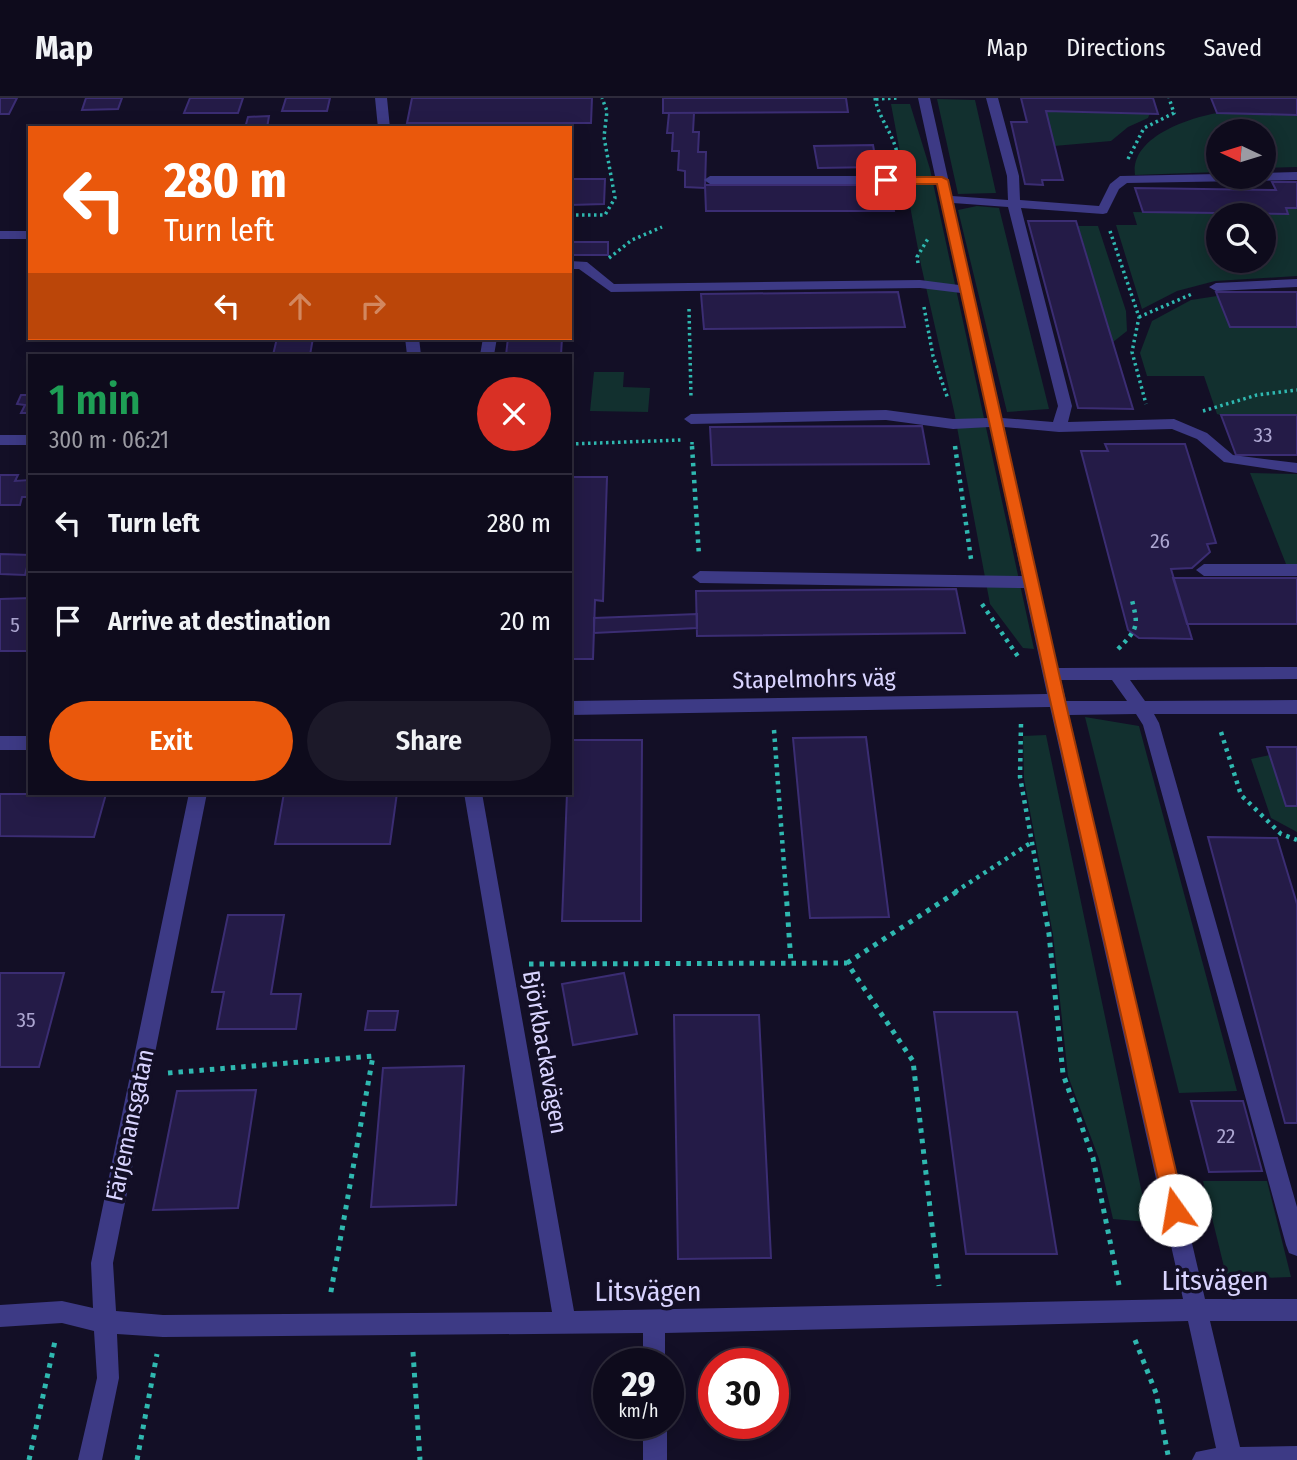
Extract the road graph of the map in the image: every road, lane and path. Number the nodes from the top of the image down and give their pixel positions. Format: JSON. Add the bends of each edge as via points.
{"nodes":[{"id":1,"x":381,"y":98,"type":"edge"},
{"id":2,"x":602,"y":98,"type":"edge"},
{"id":3,"x":876,"y":98,"type":"edge"},
{"id":4,"x":897,"y":98,"type":"edge"},
{"id":5,"x":924,"y":98,"type":"edge"},
{"id":6,"x":992,"y":98,"type":"edge"},
{"id":7,"x":1169,"y":98,"type":"edge"},
{"id":8,"x":384,"y":126,"type":"edge"},
{"id":9,"x":1297,"y":176,"type":"edge"},
{"id":10,"x":1276,"y":177,"type":"edge"},
{"id":11,"x":1206,"y":178,"type":"edge"},
{"id":12,"x":1125,"y":179,"type":"junction"},
{"id":13,"x":710,"y":180,"type":"dead end"},
{"id":14,"x":911,"y":180,"type":"junction"},
{"id":15,"x":942,"y":180,"type":"junction"},
{"id":16,"x":946,"y":199,"type":"junction"},
{"id":17,"x":1014,"y":205,"type":"junction"},
{"id":18,"x":1103,"y":211,"type":"junction"},
{"id":19,"x":572,"y":215,"type":"edge"},
{"id":20,"x":928,"y":225,"type":"dead end"},
{"id":21,"x":662,"y":227,"type":"dead end"},
{"id":22,"x":0,"y":235,"type":"edge"},
{"id":23,"x":28,"y":235,"type":"edge"},
{"id":24,"x":572,"y":265,"type":"edge"},
{"id":25,"x":591,"y":272,"type":"junction"},
{"id":26,"x":1297,"y":283,"type":"edge"},
{"id":27,"x":920,"y":284,"type":"junction"},
{"id":28,"x":1216,"y":287,"type":"joint"},
{"id":29,"x":967,"y":290,"type":"junction"},
{"id":30,"x":1139,"y":317,"type":"junction"},
{"id":31,"x":1297,"y":390,"type":"edge"},
{"id":32,"x":691,"y":419,"type":"dead end"},
{"id":33,"x":996,"y":422,"type":"junction"},
{"id":34,"x":1152,"y":423,"type":"junction"},
{"id":35,"x":953,"y":424,"type":"junction"},
{"id":36,"x":1174,"y":424,"type":"junction"},
{"id":37,"x":1059,"y":427,"type":"junction"},
{"id":38,"x":0,"y":440,"type":"edge"},
{"id":39,"x":28,"y":440,"type":"edge"},
{"id":40,"x":692,"y":440,"type":"dead end"},
{"id":41,"x":572,"y":444,"type":"edge"},
{"id":42,"x":1297,"y":468,"type":"edge"},
{"id":43,"x":1204,"y":570,"type":"dead end"},
{"id":44,"x":1297,"y":570,"type":"edge"},
{"id":45,"x":700,"y":578,"type":"dead end"},
{"id":46,"x":975,"y":579,"type":"junction"},
{"id":47,"x":1031,"y":582,"type":"junction"},
{"id":48,"x":1131,"y":596,"type":"dead end"},
{"id":49,"x":1133,"y":634,"type":"dead end"},
{"id":50,"x":1297,"y":673,"type":"edge"},
{"id":51,"x":1052,"y":674,"type":"junction"},
{"id":52,"x":1117,"y":674,"type":"junction"},
{"id":53,"x":1027,"y":702,"type":"junction"},
{"id":54,"x":772,"y":704,"type":"junction"},
{"id":55,"x":1058,"y":704,"type":"junction"},
{"id":56,"x":1139,"y":706,"type":"junction"},
{"id":57,"x":1213,"y":707,"type":"junction"},
{"id":58,"x":1297,"y":707,"type":"edge"},
{"id":59,"x":572,"y":708,"type":"edge"},
{"id":60,"x":0,"y":743,"type":"edge"},
{"id":61,"x":28,"y":743,"type":"edge"},
{"id":62,"x":198,"y":795,"type":"edge"},
{"id":63,"x":473,"y":795,"type":"edge"},
{"id":64,"x":1297,"y":840,"type":"edge"},
{"id":65,"x":1032,"y":842,"type":"junction"},
{"id":66,"x":791,"y":963,"type":"junction"},
{"id":67,"x":847,"y":963,"type":"junction"},
{"id":68,"x":503,"y":964,"type":"junction"},
{"id":69,"x":140,"y":1075,"type":"junction"},
{"id":70,"x":1297,"y":1245,"type":"edge"},
{"id":71,"x":1124,"y":1310,"type":"junction"},
{"id":72,"x":1198,"y":1310,"type":"junction"},
{"id":73,"x":1297,"y":1310,"type":"edge"},
{"id":74,"x":62,"y":1312,"type":"junction"},
{"id":75,"x":942,"y":1315,"type":"junction"},
{"id":76,"x":0,"y":1316,"type":"edge"},
{"id":77,"x":565,"y":1321,"type":"junction"},
{"id":78,"x":106,"y":1322,"type":"junction"},
{"id":79,"x":654,"y":1322,"type":"junction"},
{"id":80,"x":412,"y":1324,"type":"junction"},
{"id":81,"x":325,"y":1325,"type":"junction"},
{"id":82,"x":163,"y":1326,"type":"junction"},
{"id":83,"x":654,"y":1348,"type":"edge"},
{"id":84,"x":655,"y":1439,"type":"edge"},
{"id":85,"x":1297,"y":1458,"type":"edge"},
{"id":86,"x":1231,"y":1459,"type":"edge"},
{"id":87,"x":29,"y":1460,"type":"edge"},
{"id":88,"x":90,"y":1460,"type":"edge"},
{"id":89,"x":137,"y":1460,"type":"edge"},
{"id":90,"x":420,"y":1460,"type":"edge"},
{"id":91,"x":655,"y":1460,"type":"edge"},
{"id":92,"x":1169,"y":1460,"type":"edge"},
{"id":93,"x":1203,"y":1460,"type":"edge"}],
"edges":[{"from":1,"to":8,"type":"street"},
{"from":2,"to":19,"type":"path","via":[[615,198],[605,215]]},
{"from":3,"to":4,"type":"path"},
{"from":3,"to":14,"type":"path","via":[[878,114],[896,142],[899,171]]},
{"from":5,"to":15,"type":"street"},
{"from":6,"to":17,"type":"street","via":[[1013,176]]},
{"from":7,"to":12,"type":"path","via":[[1174,113],[1144,128],[1131,150]]},
{"from":9,"to":10,"type":"street"},
{"from":11,"to":12,"type":"street"},
{"from":12,"to":18,"type":"street","via":[[1114,187]]},
{"from":13,"to":14,"type":"street"},
{"from":14,"to":15,"type":"street"},
{"from":15,"to":16,"type":"street"},
{"from":16,"to":17,"type":"street"},
{"from":16,"to":29,"type":"street"},
{"from":17,"to":18,"type":"street"},
{"from":17,"to":37,"type":"street","via":[[1065,406]]},
{"from":18,"to":30,"type":"path"},
{"from":20,"to":27,"type":"path","via":[[930,236],[917,257]]},
{"from":21,"to":25,"type":"path","via":[[632,240]]},
{"from":22,"to":23,"type":"street"},
{"from":24,"to":25,"type":"street"},
{"from":25,"to":27,"type":"street","via":[[611,288]]},
{"from":26,"to":28,"type":"street"},
{"from":27,"to":29,"type":"street"},
{"from":27,"to":35,"type":"path","via":[[933,356]]},
{"from":28,"to":30,"type":"path","via":[[1175,299]]},
{"from":29,"to":33,"type":"street"},
{"from":30,"to":34,"type":"path","via":[[1132,352]]},
{"from":31,"to":36,"type":"path","via":[[1212,407]]},
{"from":32,"to":35,"type":"street","via":[[886,415]]},
{"from":33,"to":35,"type":"street"},
{"from":33,"to":37,"type":"street"},
{"from":33,"to":47,"type":"street"},
{"from":34,"to":36,"type":"street"},
{"from":34,"to":37,"type":"street"},
{"from":35,"to":46,"type":"path"},
{"from":36,"to":42,"type":"street","via":[[1202,436],[1229,458]]},
{"from":38,"to":39,"type":"street"},
{"from":40,"to":41,"type":"path"},
{"from":43,"to":44,"type":"street"},
{"from":45,"to":46,"type":"street"},
{"from":46,"to":47,"type":"street"},
{"from":46,"to":53,"type":"path","via":[[979,601],[1019,657]]},
{"from":47,"to":51,"type":"street"},
{"from":48,"to":49,"type":"path","via":[[1138,623]]},
{"from":50,"to":52,"type":"street"},
{"from":51,"to":52,"type":"street"},
{"from":51,"to":55,"type":"street"},
{"from":52,"to":56,"type":"street"},
{"from":53,"to":54,"type":"street","name":"Stapelmohrs väg"},
{"from":53,"to":55,"type":"street","name":"Stapelmohrs väg"},
{"from":53,"to":65,"type":"path","via":[[1020,728],[1020,777]]},
{"from":54,"to":59,"type":"street","name":"Stapelmohrs väg"},
{"from":54,"to":66,"type":"path"},
{"from":55,"to":56,"type":"street","name":"Stapelmohrs väg"},
{"from":55,"to":72,"type":"street"},
{"from":56,"to":57,"type":"street","name":"Stapelmohrs väg"},
{"from":56,"to":70,"type":"street","via":[[1151,723]]},
{"from":57,"to":58,"type":"street","name":"Stapelmohrs väg"},
{"from":57,"to":64,"type":"path","via":[[1241,795],[1280,834]]},
{"from":60,"to":61,"type":"street"},
{"from":62,"to":69,"type":"street","name":"Färjemansgatan"},
{"from":63,"to":68,"type":"street","name":"Björkbackavägen"},
{"from":65,"to":67,"type":"path"},
{"from":65,"to":71,"type":"path","via":[[1049,934],[1063,1074],[1093,1158]]},
{"from":66,"to":67,"type":"path"},
{"from":66,"to":68,"type":"path"},
{"from":67,"to":75,"type":"path","via":[[913,1061]]},
{"from":68,"to":77,"type":"street","name":"Björkbackavägen"},
{"from":69,"to":78,"type":"street","name":"Färjemansgatan","via":[[102,1263]]},
{"from":69,"to":81,"type":"path","via":[[373,1056]]},
{"from":71,"to":72,"type":"street","name":"Litsvägen"},
{"from":71,"to":75,"type":"street","name":"Litsvägen"},
{"from":71,"to":92,"type":"path","via":[[1156,1393]]},
{"from":72,"to":73,"type":"street","name":"Litsvägen"},
{"from":72,"to":86,"type":"street"},
{"from":74,"to":76,"type":"street","name":"Litsvägen"},
{"from":74,"to":78,"type":"street","name":"Litsvägen"},
{"from":74,"to":87,"type":"path"},
{"from":75,"to":79,"type":"street","name":"Litsvägen"},
{"from":77,"to":79,"type":"street","name":"Litsvägen"},
{"from":77,"to":80,"type":"street","name":"Litsvägen"},
{"from":78,"to":82,"type":"street","name":"Litsvägen"},
{"from":78,"to":88,"type":"street","name":"Färjemansgatan","via":[[108,1378]]},
{"from":79,"to":83,"type":"street"},
{"from":80,"to":81,"type":"street","name":"Litsvägen"},
{"from":80,"to":90,"type":"path"},
{"from":81,"to":82,"type":"street","name":"Litsvägen"},
{"from":82,"to":89,"type":"path"},
{"from":84,"to":91,"type":"street"},
{"from":85,"to":86,"type":"street"},
{"from":86,"to":93,"type":"street"}]}
